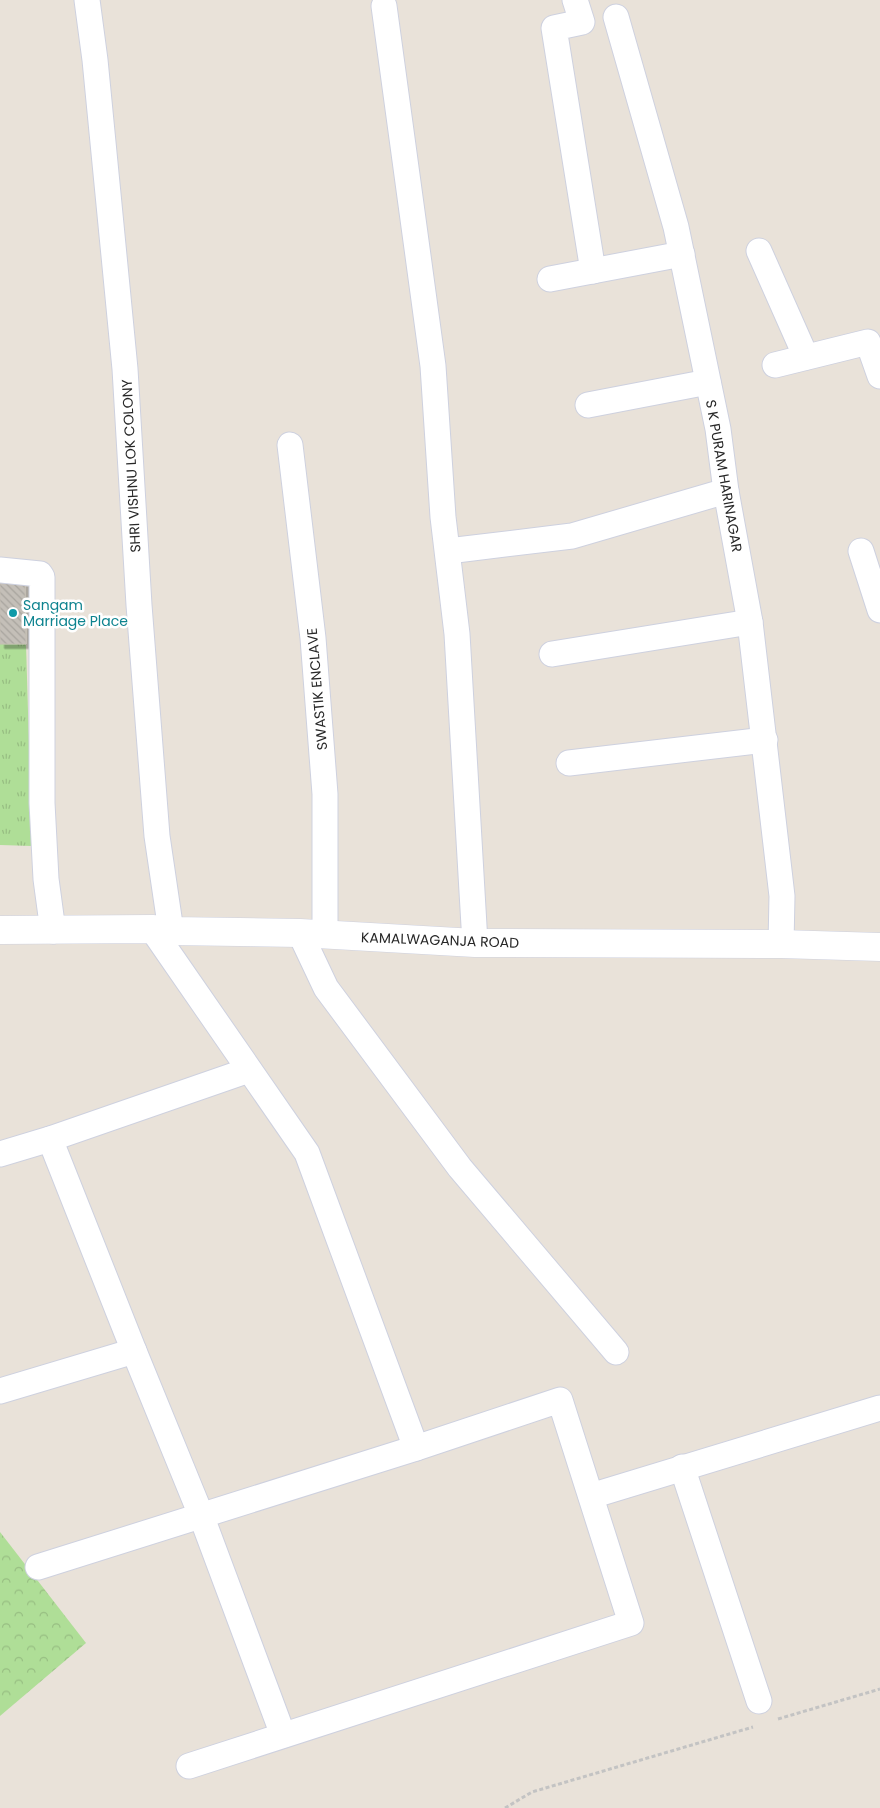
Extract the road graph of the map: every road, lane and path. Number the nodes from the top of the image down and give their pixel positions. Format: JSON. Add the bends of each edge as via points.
{"nodes":[{"id":1,"x":87,"y":0,"type":"edge"},
{"id":2,"x":575,"y":0,"type":"edge"},
{"id":3,"x":384,"y":6,"type":"dead end"},
{"id":4,"x":616,"y":17,"type":"dead end"},
{"id":5,"x":758,"y":251,"type":"dead end"},
{"id":6,"x":682,"y":254,"type":"junction"},
{"id":7,"x":593,"y":271,"type":"junction"},
{"id":8,"x":550,"y":279,"type":"dead end"},
{"id":9,"x":806,"y":357,"type":"junction"},
{"id":10,"x":775,"y":365,"type":"dead end"},
{"id":11,"x":880,"y":376,"type":"edge"},
{"id":12,"x":708,"y":382,"type":"junction"},
{"id":13,"x":588,"y":406,"type":"dead end"},
{"id":14,"x":290,"y":445,"type":"dead end"},
{"id":15,"x":726,"y":491,"type":"junction"},
{"id":16,"x":448,"y":551,"type":"junction"},
{"id":17,"x":861,"y":551,"type":"dead end"},
{"id":18,"x":0,"y":570,"type":"edge"},
{"id":19,"x":880,"y":610,"type":"edge"},
{"id":20,"x":750,"y":622,"type":"junction"},
{"id":21,"x":552,"y":654,"type":"dead end"},
{"id":22,"x":764,"y":740,"type":"junction"},
{"id":23,"x":569,"y":763,"type":"dead end"},
{"id":24,"x":0,"y":930,"type":"edge"},
{"id":25,"x":162,"y":930,"type":"junction"},
{"id":26,"x":53,"y":931,"type":"junction"},
{"id":27,"x":313,"y":934,"type":"junction"},
{"id":28,"x":475,"y":943,"type":"junction"},
{"id":29,"x":782,"y":944,"type":"junction"},
{"id":30,"x":880,"y":947,"type":"edge"},
{"id":31,"x":249,"y":1070,"type":"junction"},
{"id":32,"x":50,"y":1139,"type":"junction"},
{"id":33,"x":0,"y":1154,"type":"edge"},
{"id":34,"x":134,"y":1351,"type":"junction"},
{"id":35,"x":616,"y":1352,"type":"dead end"},
{"id":36,"x":0,"y":1391,"type":"edge"},
{"id":37,"x":880,"y":1408,"type":"edge"},
{"id":38,"x":416,"y":1448,"type":"junction"},
{"id":39,"x":682,"y":1467,"type":"junction"},
{"id":40,"x":591,"y":1496,"type":"junction"},
{"id":41,"x":201,"y":1515,"type":"junction"},
{"id":42,"x":38,"y":1567,"type":"dead end"},
{"id":43,"x":880,"y":1689,"type":"edge"},
{"id":44,"x":764,"y":1716,"type":"junction"},
{"id":45,"x":283,"y":1735,"type":"junction"},
{"id":46,"x":188,"y":1766,"type":"dead end"},
{"id":47,"x":505,"y":1808,"type":"edge"}],
"edges":[{"from":1,"to":25,"type":"street","name":"SHRI VISHNU LOK COLONY","via":[[125,370]]},
{"from":2,"to":7,"type":"street","via":[[582,22],[554,28]]},
{"from":3,"to":16,"type":"street","via":[[433,366]]},
{"from":4,"to":6,"type":"street","name":"S K PURAM HARINAGAR"},
{"from":5,"to":9,"type":"street"},
{"from":6,"to":7,"type":"street"},
{"from":6,"to":12,"type":"street","name":"S K PURAM HARINAGAR"},
{"from":7,"to":8,"type":"street"},
{"from":9,"to":10,"type":"street"},
{"from":9,"to":11,"type":"street","via":[[868,342]]},
{"from":12,"to":13,"type":"street"},
{"from":12,"to":15,"type":"street","name":"S K PURAM HARINAGAR"},
{"from":14,"to":27,"type":"street","name":"SWASTIK ENCLAVE","via":[[313,638],[324,784]]},
{"from":15,"to":16,"type":"street","via":[[572,536]]},
{"from":15,"to":20,"type":"street","name":"S K PURAM HARINAGAR"},
{"from":16,"to":28,"type":"street","via":[[457,634]]},
{"from":17,"to":19,"type":"street"},
{"from":18,"to":26,"type":"street","via":[[40,574],[42,577],[42,803]]},
{"from":20,"to":21,"type":"street"},
{"from":20,"to":22,"type":"street","name":"S K PURAM HARINAGAR"},
{"from":22,"to":23,"type":"street"},
{"from":22,"to":29,"type":"street","name":"S K PURAM HARINAGAR","via":[[782,896]]},
{"from":24,"to":26,"type":"main road","name":"KAMALWAGANJA ROAD"},
{"from":25,"to":26,"type":"main road","name":"KAMALWAGANJA ROAD"},
{"from":25,"to":27,"type":"main road","name":"KAMALWAGANJA ROAD"},
{"from":25,"to":31,"type":"street"},
{"from":27,"to":28,"type":"main road","name":"KAMALWAGANJA ROAD"},
{"from":27,"to":35,"type":"street","via":[[326,988],[460,1168]]},
{"from":28,"to":29,"type":"main road","name":"KAMALWAGANJA ROAD"},
{"from":29,"to":30,"type":"main road","name":"KAMALWAGANJA ROAD"},
{"from":31,"to":32,"type":"street"},
{"from":31,"to":38,"type":"street","via":[[308,1154]]},
{"from":32,"to":33,"type":"street"},
{"from":32,"to":34,"type":"street"},
{"from":34,"to":36,"type":"street"},
{"from":34,"to":41,"type":"street"},
{"from":37,"to":39,"type":"street"},
{"from":38,"to":40,"type":"street","via":[[560,1400]]},
{"from":38,"to":41,"type":"street"},
{"from":39,"to":40,"type":"street"},
{"from":39,"to":44,"type":"street"},
{"from":40,"to":45,"type":"street","via":[[631,1623]]},
{"from":41,"to":42,"type":"street"},
{"from":41,"to":45,"type":"street"},
{"from":43,"to":44,"type":"path"},
{"from":44,"to":47,"type":"path","via":[[532,1792]]},
{"from":45,"to":46,"type":"street"}]}
